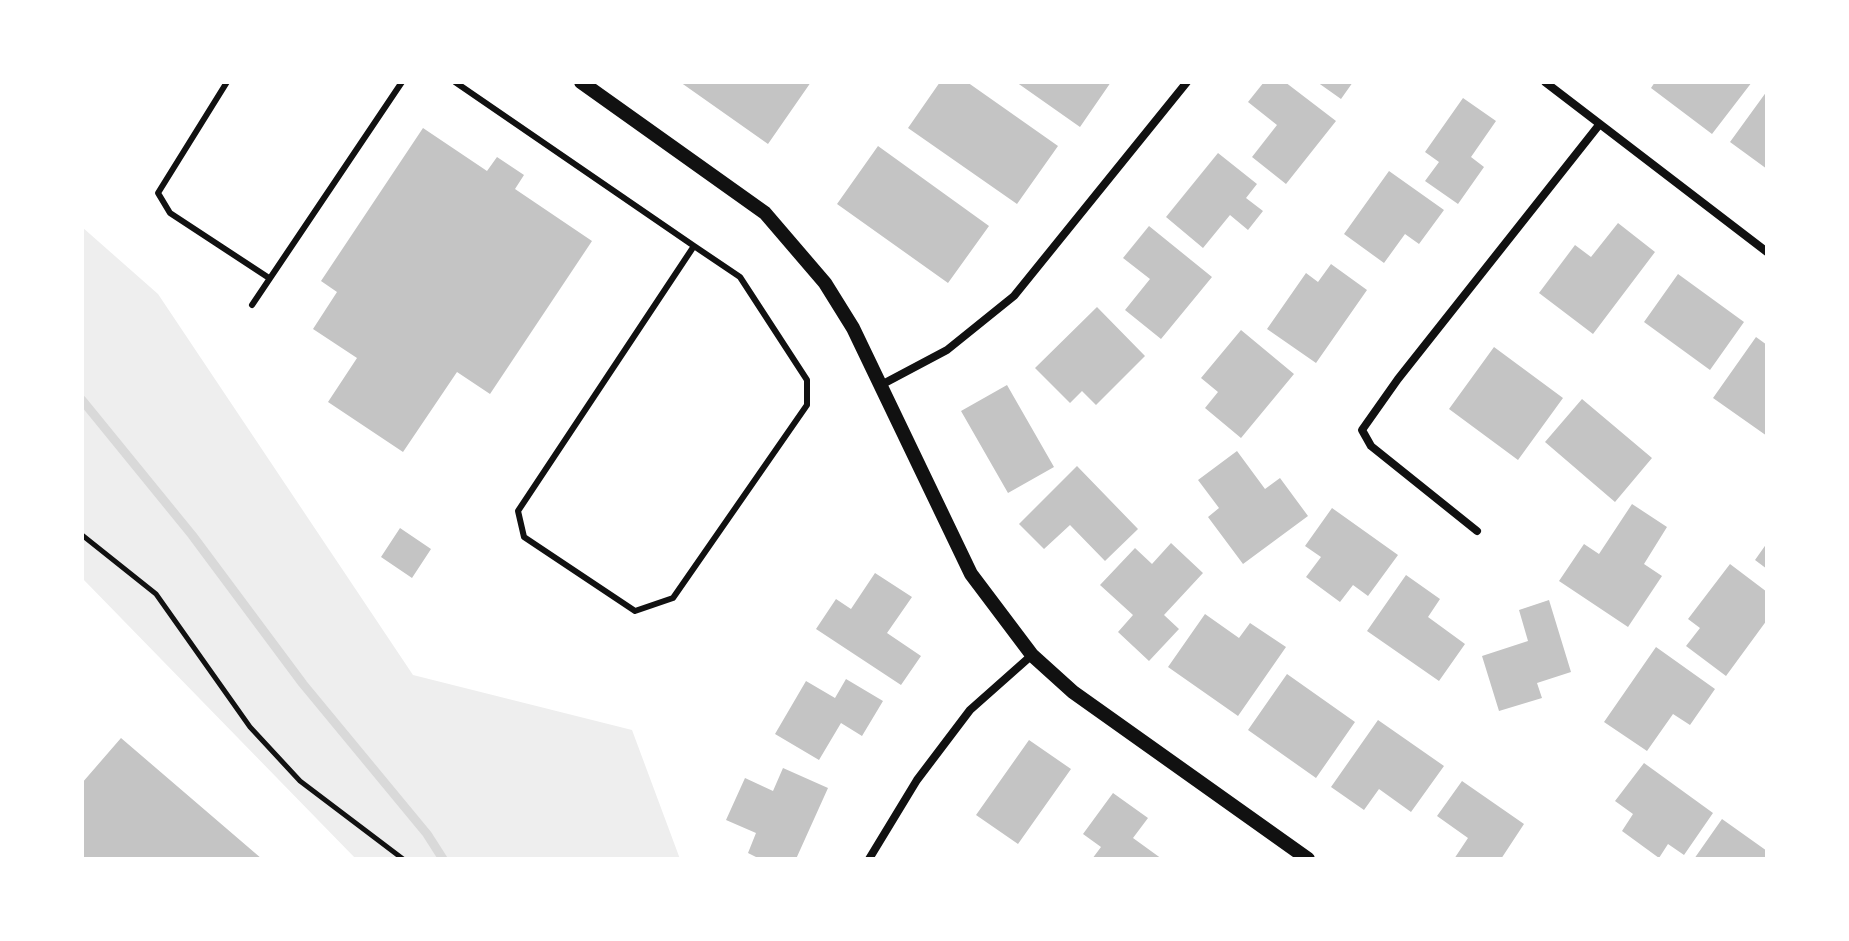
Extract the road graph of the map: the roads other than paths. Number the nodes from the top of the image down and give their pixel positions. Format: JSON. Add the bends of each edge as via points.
{"nodes":[{"id":1,"x":227,"y":82,"type":"edge"},
{"id":2,"x":402,"y":82,"type":"edge"},
{"id":3,"x":455,"y":82,"type":"edge"},
{"id":4,"x":581,"y":82,"type":"edge"},
{"id":5,"x":1187,"y":82,"type":"edge"},
{"id":6,"x":1545,"y":82,"type":"edge"},
{"id":7,"x":1599,"y":125,"type":"junction"},
{"id":8,"x":694,"y":246,"type":"junction"},
{"id":9,"x":1767,"y":252,"type":"edge"},
{"id":10,"x":269,"y":278,"type":"junction"},
{"id":11,"x":252,"y":305,"type":"dead end"},
{"id":12,"x":881,"y":385,"type":"junction"},
{"id":13,"x":1477,"y":531,"type":"dead end"},
{"id":14,"x":1032,"y":655,"type":"junction"},
{"id":15,"x":869,"y":859,"type":"edge"},
{"id":16,"x":1308,"y":859,"type":"edge"}],
"edges":[{"from":1,"to":10,"type":"lane","via":[[158,193],[170,213]]},
{"from":2,"to":10,"type":"lane"},
{"from":3,"to":8,"type":"lane"},
{"from":4,"to":12,"type":"street","via":[[765,213],[825,283]]},
{"from":5,"to":12,"type":"street","via":[[1014,296],[947,350]]},
{"from":6,"to":7,"type":"street"},
{"from":7,"to":9,"type":"street"},
{"from":7,"to":13,"type":"street","via":[[1362,430],[1371,446]]},
{"from":8,"to":8,"type":"lane","via":[[740,277],[807,380],[807,405],[673,598],[635,611],[524,537],[518,511]]},
{"from":10,"to":11,"type":"lane"},
{"from":12,"to":14,"type":"street","via":[[971,574]]},
{"from":14,"to":15,"type":"street","via":[[970,710],[917,780]]},
{"from":14,"to":16,"type":"street","via":[[1073,692]]}]}
